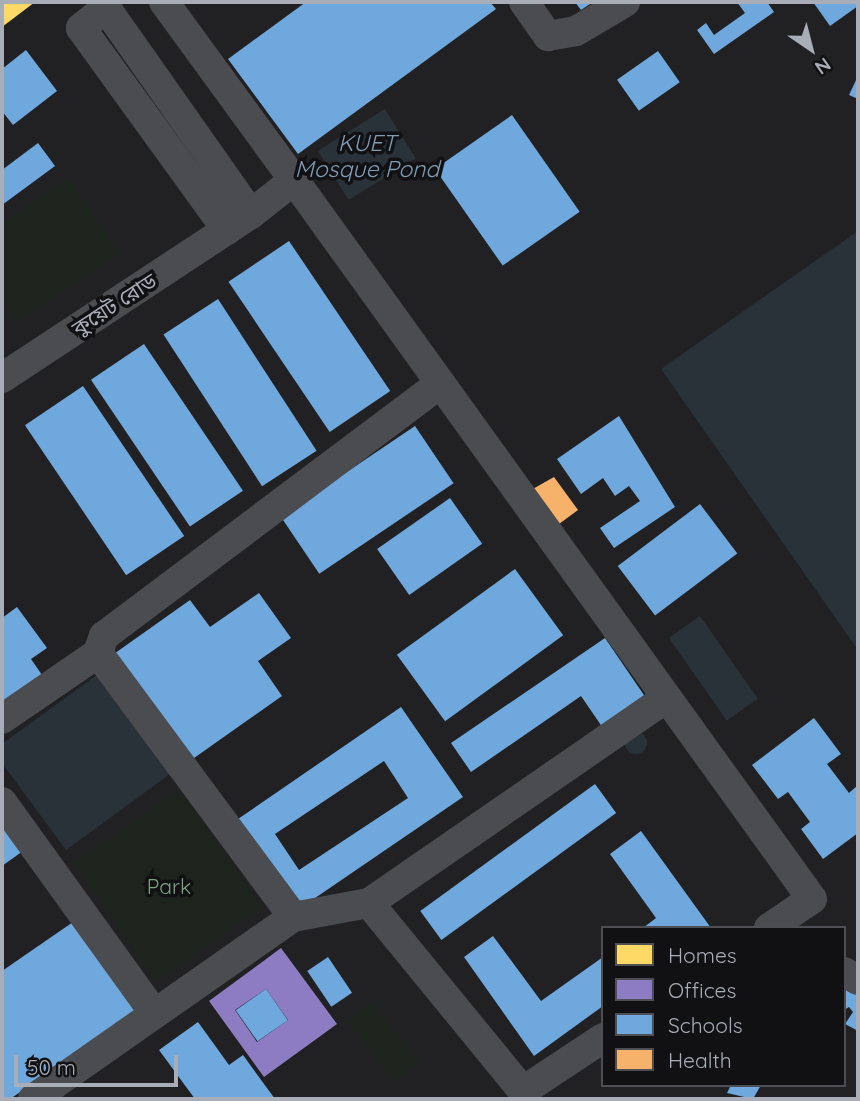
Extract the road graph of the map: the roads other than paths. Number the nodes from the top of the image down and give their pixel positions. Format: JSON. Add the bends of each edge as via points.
{"nodes":[{"id":1,"x":164,"y":2,"type":"edge"},
{"id":2,"x":524,"y":2,"type":"edge"},
{"id":3,"x":625,"y":2,"type":"edge"},
{"id":4,"x":294,"y":180,"type":"junction"},
{"id":5,"x":239,"y":222,"type":"junction"},
{"id":6,"x":2,"y":377,"type":"edge"},
{"id":7,"x":440,"y":384,"type":"junction"},
{"id":8,"x":98,"y":653,"type":"junction"},
{"id":9,"x":665,"y":699,"type":"junction"},
{"id":10,"x":2,"y":719,"type":"edge"},
{"id":11,"x":2,"y":802,"type":"edge"},
{"id":12,"x":369,"y":903,"type":"junction"},
{"id":13,"x":293,"y":917,"type":"junction"},
{"id":14,"x":772,"y":926,"type":"edge"},
{"id":15,"x":155,"y":1014,"type":"junction"},
{"id":16,"x":601,"y":1039,"type":"edge"},
{"id":17,"x":33,"y":1099,"type":"edge"}],
"edges":[{"from":1,"to":4,"type":"street"},
{"from":2,"to":3,"type":"street","via":[[548,36],[576,31]]},
{"from":4,"to":5,"type":"street","name":"কুয়েট রোড"},
{"from":4,"to":7,"type":"street"},
{"from":5,"to":5,"type":"street","via":[[106,8],[81,28]]},
{"from":5,"to":6,"type":"street","name":"কুয়েট রোড"},
{"from":7,"to":8,"type":"street","via":[[104,636]]},
{"from":7,"to":9,"type":"street"},
{"from":8,"to":10,"type":"street"},
{"from":8,"to":13,"type":"street"},
{"from":9,"to":12,"type":"street"},
{"from":9,"to":14,"type":"street","via":[[812,899]]},
{"from":11,"to":15,"type":"street"},
{"from":12,"to":13,"type":"street"},
{"from":12,"to":16,"type":"street","via":[[523,1091]]},
{"from":13,"to":15,"type":"street"},
{"from":15,"to":17,"type":"street"}]}
